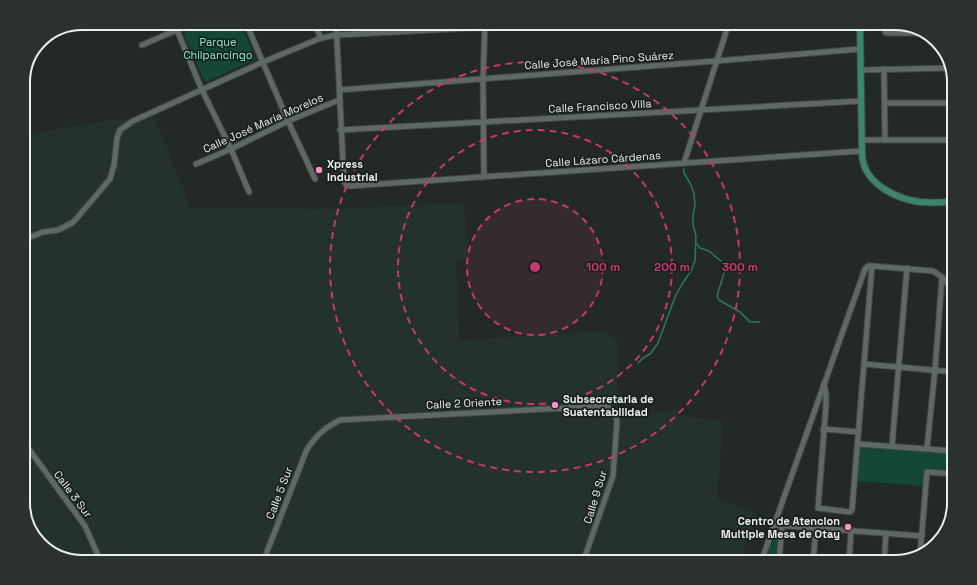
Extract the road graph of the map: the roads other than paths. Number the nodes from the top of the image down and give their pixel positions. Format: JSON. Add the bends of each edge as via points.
{"nodes":[{"id":1,"x":177,"y":30,"type":"joint"},
{"id":2,"x":249,"y":30,"type":"edge"},
{"id":3,"x":317,"y":30,"type":"edge"},
{"id":4,"x":336,"y":30,"type":"edge"},
{"id":5,"x":410,"y":30,"type":"edge"},
{"id":6,"x":485,"y":30,"type":"edge"},
{"id":7,"x":727,"y":30,"type":"edge"},
{"id":8,"x":860,"y":30,"type":"edge"},
{"id":9,"x":885,"y":30,"type":"edge"},
{"id":10,"x":912,"y":33,"type":"edge"},
{"id":11,"x":336,"y":35,"type":"junction"},
{"id":12,"x":321,"y":38,"type":"junction"},
{"id":13,"x":142,"y":45,"type":"dead end"},
{"id":14,"x":860,"y":49,"type":"junction"},
{"id":15,"x":263,"y":62,"type":"junction"},
{"id":16,"x":716,"y":62,"type":"junction"},
{"id":17,"x":945,"y":68,"type":"edge"},
{"id":18,"x":884,"y":69,"type":"junction"},
{"id":19,"x":861,"y":70,"type":"junction"},
{"id":20,"x":483,"y":79,"type":"junction"},
{"id":21,"x":202,"y":90,"type":"junction"},
{"id":22,"x":339,"y":90,"type":"junction"},
{"id":23,"x":339,"y":100,"type":"junction"},
{"id":24,"x":861,"y":101,"type":"junction"},
{"id":25,"x":885,"y":103,"type":"junction"},
{"id":26,"x":947,"y":103,"type":"edge"},
{"id":27,"x":700,"y":111,"type":"junction"},
{"id":28,"x":288,"y":121,"type":"junction"},
{"id":29,"x":484,"y":123,"type":"junction"},
{"id":30,"x":340,"y":130,"type":"junction"},
{"id":31,"x":861,"y":140,"type":"junction"},
{"id":32,"x":885,"y":140,"type":"junction"},
{"id":33,"x":947,"y":140,"type":"edge"},
{"id":34,"x":231,"y":149,"type":"junction"},
{"id":35,"x":862,"y":151,"type":"junction"},
{"id":36,"x":196,"y":164,"type":"dead end"},
{"id":37,"x":684,"y":164,"type":"junction"},
{"id":38,"x":484,"y":177,"type":"junction"},
{"id":39,"x":315,"y":179,"type":"dead end"},
{"id":40,"x":249,"y":192,"type":"dead end"},
{"id":41,"x":947,"y":202,"type":"edge"},
{"id":42,"x":30,"y":237,"type":"edge"},
{"id":43,"x":870,"y":266,"type":"junction"},
{"id":44,"x":907,"y":268,"type":"junction"},
{"id":45,"x":942,"y":277,"type":"junction"},
{"id":46,"x":947,"y":283,"type":"edge"},
{"id":47,"x":864,"y":364,"type":"junction"},
{"id":48,"x":899,"y":367,"type":"junction"},
{"id":49,"x":935,"y":370,"type":"junction"},
{"id":50,"x":947,"y":371,"type":"edge"},
{"id":51,"x":824,"y":384,"type":"junction"},
{"id":52,"x":614,"y":412,"type":"joint"},
{"id":53,"x":823,"y":429,"type":"junction"},
{"id":54,"x":858,"y":432,"type":"junction"},
{"id":55,"x":318,"y":435,"type":"joint"},
{"id":56,"x":858,"y":444,"type":"junction"},
{"id":57,"x":892,"y":446,"type":"junction"},
{"id":58,"x":927,"y":448,"type":"junction"},
{"id":59,"x":947,"y":450,"type":"edge"},
{"id":60,"x":30,"y":451,"type":"edge"},
{"id":61,"x":947,"y":473,"type":"edge"},
{"id":62,"x":774,"y":525,"type":"junction"},
{"id":63,"x":782,"y":526,"type":"junction"},
{"id":64,"x":816,"y":529,"type":"junction"},
{"id":65,"x":852,"y":531,"type":"junction"},
{"id":66,"x":886,"y":534,"type":"junction"},
{"id":67,"x":922,"y":536,"type":"junction"},
{"id":68,"x":921,"y":548,"type":"edge"},
{"id":69,"x":98,"y":555,"type":"edge"},
{"id":70,"x":265,"y":555,"type":"edge"},
{"id":71,"x":585,"y":555,"type":"edge"},
{"id":72,"x":763,"y":555,"type":"edge"},
{"id":73,"x":780,"y":555,"type":"edge"},
{"id":74,"x":814,"y":555,"type":"edge"},
{"id":75,"x":850,"y":555,"type":"edge"},
{"id":76,"x":884,"y":555,"type":"edge"}],
"edges":[{"from":1,"to":13,"type":"street"},
{"from":1,"to":21,"type":"street"},
{"from":2,"to":15,"type":"street"},
{"from":3,"to":12,"type":"street"},
{"from":4,"to":11,"type":"street"},
{"from":5,"to":11,"type":"street"},
{"from":6,"to":20,"type":"street"},
{"from":7,"to":16,"type":"street"},
{"from":8,"to":14,"type":"main road"},
{"from":9,"to":10,"type":"street","via":[[887,33]]},
{"from":11,"to":12,"type":"street"},
{"from":11,"to":22,"type":"street"},
{"from":12,"to":15,"type":"street"},
{"from":14,"to":16,"type":"street","name":"Calle José María Pino Suárez"},
{"from":14,"to":19,"type":"main road"},
{"from":15,"to":21,"type":"street"},
{"from":15,"to":28,"type":"street"},
{"from":16,"to":20,"type":"street","name":"Calle José María Pino Suárez"},
{"from":16,"to":27,"type":"street"},
{"from":17,"to":18,"type":"street"},
{"from":18,"to":19,"type":"street"},
{"from":18,"to":25,"type":"street"},
{"from":19,"to":24,"type":"main road"},
{"from":20,"to":22,"type":"street","name":"Calle José María Pino Suárez"},
{"from":20,"to":29,"type":"street"},
{"from":21,"to":34,"type":"street"},
{"from":21,"to":42,"type":"street","via":[[120,130],[110,179],[78,218],[58,230]]},
{"from":22,"to":23,"type":"street"},
{"from":23,"to":28,"type":"street","name":"Calle José María Morelos"},
{"from":23,"to":30,"type":"street"},
{"from":24,"to":27,"type":"street","name":"Calle Francisco Villa"},
{"from":24,"to":31,"type":"main road"},
{"from":25,"to":26,"type":"street"},
{"from":25,"to":32,"type":"street"},
{"from":27,"to":29,"type":"street","name":"Calle Francisco Villa"},
{"from":27,"to":37,"type":"street"},
{"from":28,"to":34,"type":"street","name":"Calle José María Morelos"},
{"from":28,"to":39,"type":"street"},
{"from":29,"to":30,"type":"street","name":"Calle Francisco Villa"},
{"from":29,"to":38,"type":"street"},
{"from":30,"to":38,"type":"street","name":"Calle Lázaro Cárdenas","via":[[346,185]]},
{"from":31,"to":32,"type":"street"},
{"from":31,"to":35,"type":"main road"},
{"from":32,"to":33,"type":"street"},
{"from":34,"to":36,"type":"street","name":"Calle José María Morelos"},
{"from":34,"to":40,"type":"street"},
{"from":35,"to":37,"type":"street","name":"Calle Lázaro Cárdenas"},
{"from":35,"to":41,"type":"main road","via":[[863,161],[870,176],[880,186],[910,200]]},
{"from":37,"to":38,"type":"street","name":"Calle Lázaro Cárdenas"},
{"from":43,"to":44,"type":"street"},
{"from":43,"to":47,"type":"street"},
{"from":43,"to":51,"type":"street","via":[[863,271]]},
{"from":44,"to":45,"type":"street","via":[[933,271]]},
{"from":44,"to":48,"type":"street"},
{"from":45,"to":46,"type":"street"},
{"from":45,"to":49,"type":"street"},
{"from":47,"to":48,"type":"street"},
{"from":47,"to":54,"type":"street"},
{"from":48,"to":49,"type":"street"},
{"from":48,"to":57,"type":"street"},
{"from":49,"to":50,"type":"street"},
{"from":49,"to":58,"type":"street"},
{"from":51,"to":53,"type":"street","via":[[826,399]]},
{"from":51,"to":62,"type":"street"},
{"from":52,"to":55,"type":"street","name":"Calle 2 Oriente","via":[[603,406],[340,420]]},
{"from":52,"to":71,"type":"street","name":"Calle 9 Sur","via":[[617,421],[613,476]]},
{"from":53,"to":54,"type":"street"},
{"from":53,"to":56,"type":"street","via":[[819,509],[850,512],[852,510]]},
{"from":54,"to":56,"type":"street"},
{"from":55,"to":70,"type":"street","name":"Calle 5 Sur","via":[[307,449]]},
{"from":56,"to":57,"type":"street"},
{"from":57,"to":58,"type":"street"},
{"from":58,"to":59,"type":"street"},
{"from":60,"to":69,"type":"street","name":"Calle 3 Sur","via":[[85,526]]},
{"from":61,"to":67,"type":"street","via":[[928,472]]},
{"from":62,"to":63,"type":"street"},
{"from":62,"to":72,"type":"street"},
{"from":63,"to":64,"type":"street"},
{"from":63,"to":73,"type":"street"},
{"from":64,"to":65,"type":"street"},
{"from":64,"to":74,"type":"street"},
{"from":65,"to":66,"type":"street"},
{"from":65,"to":75,"type":"street"},
{"from":66,"to":67,"type":"street"},
{"from":66,"to":76,"type":"street"},
{"from":67,"to":68,"type":"street"}]}
